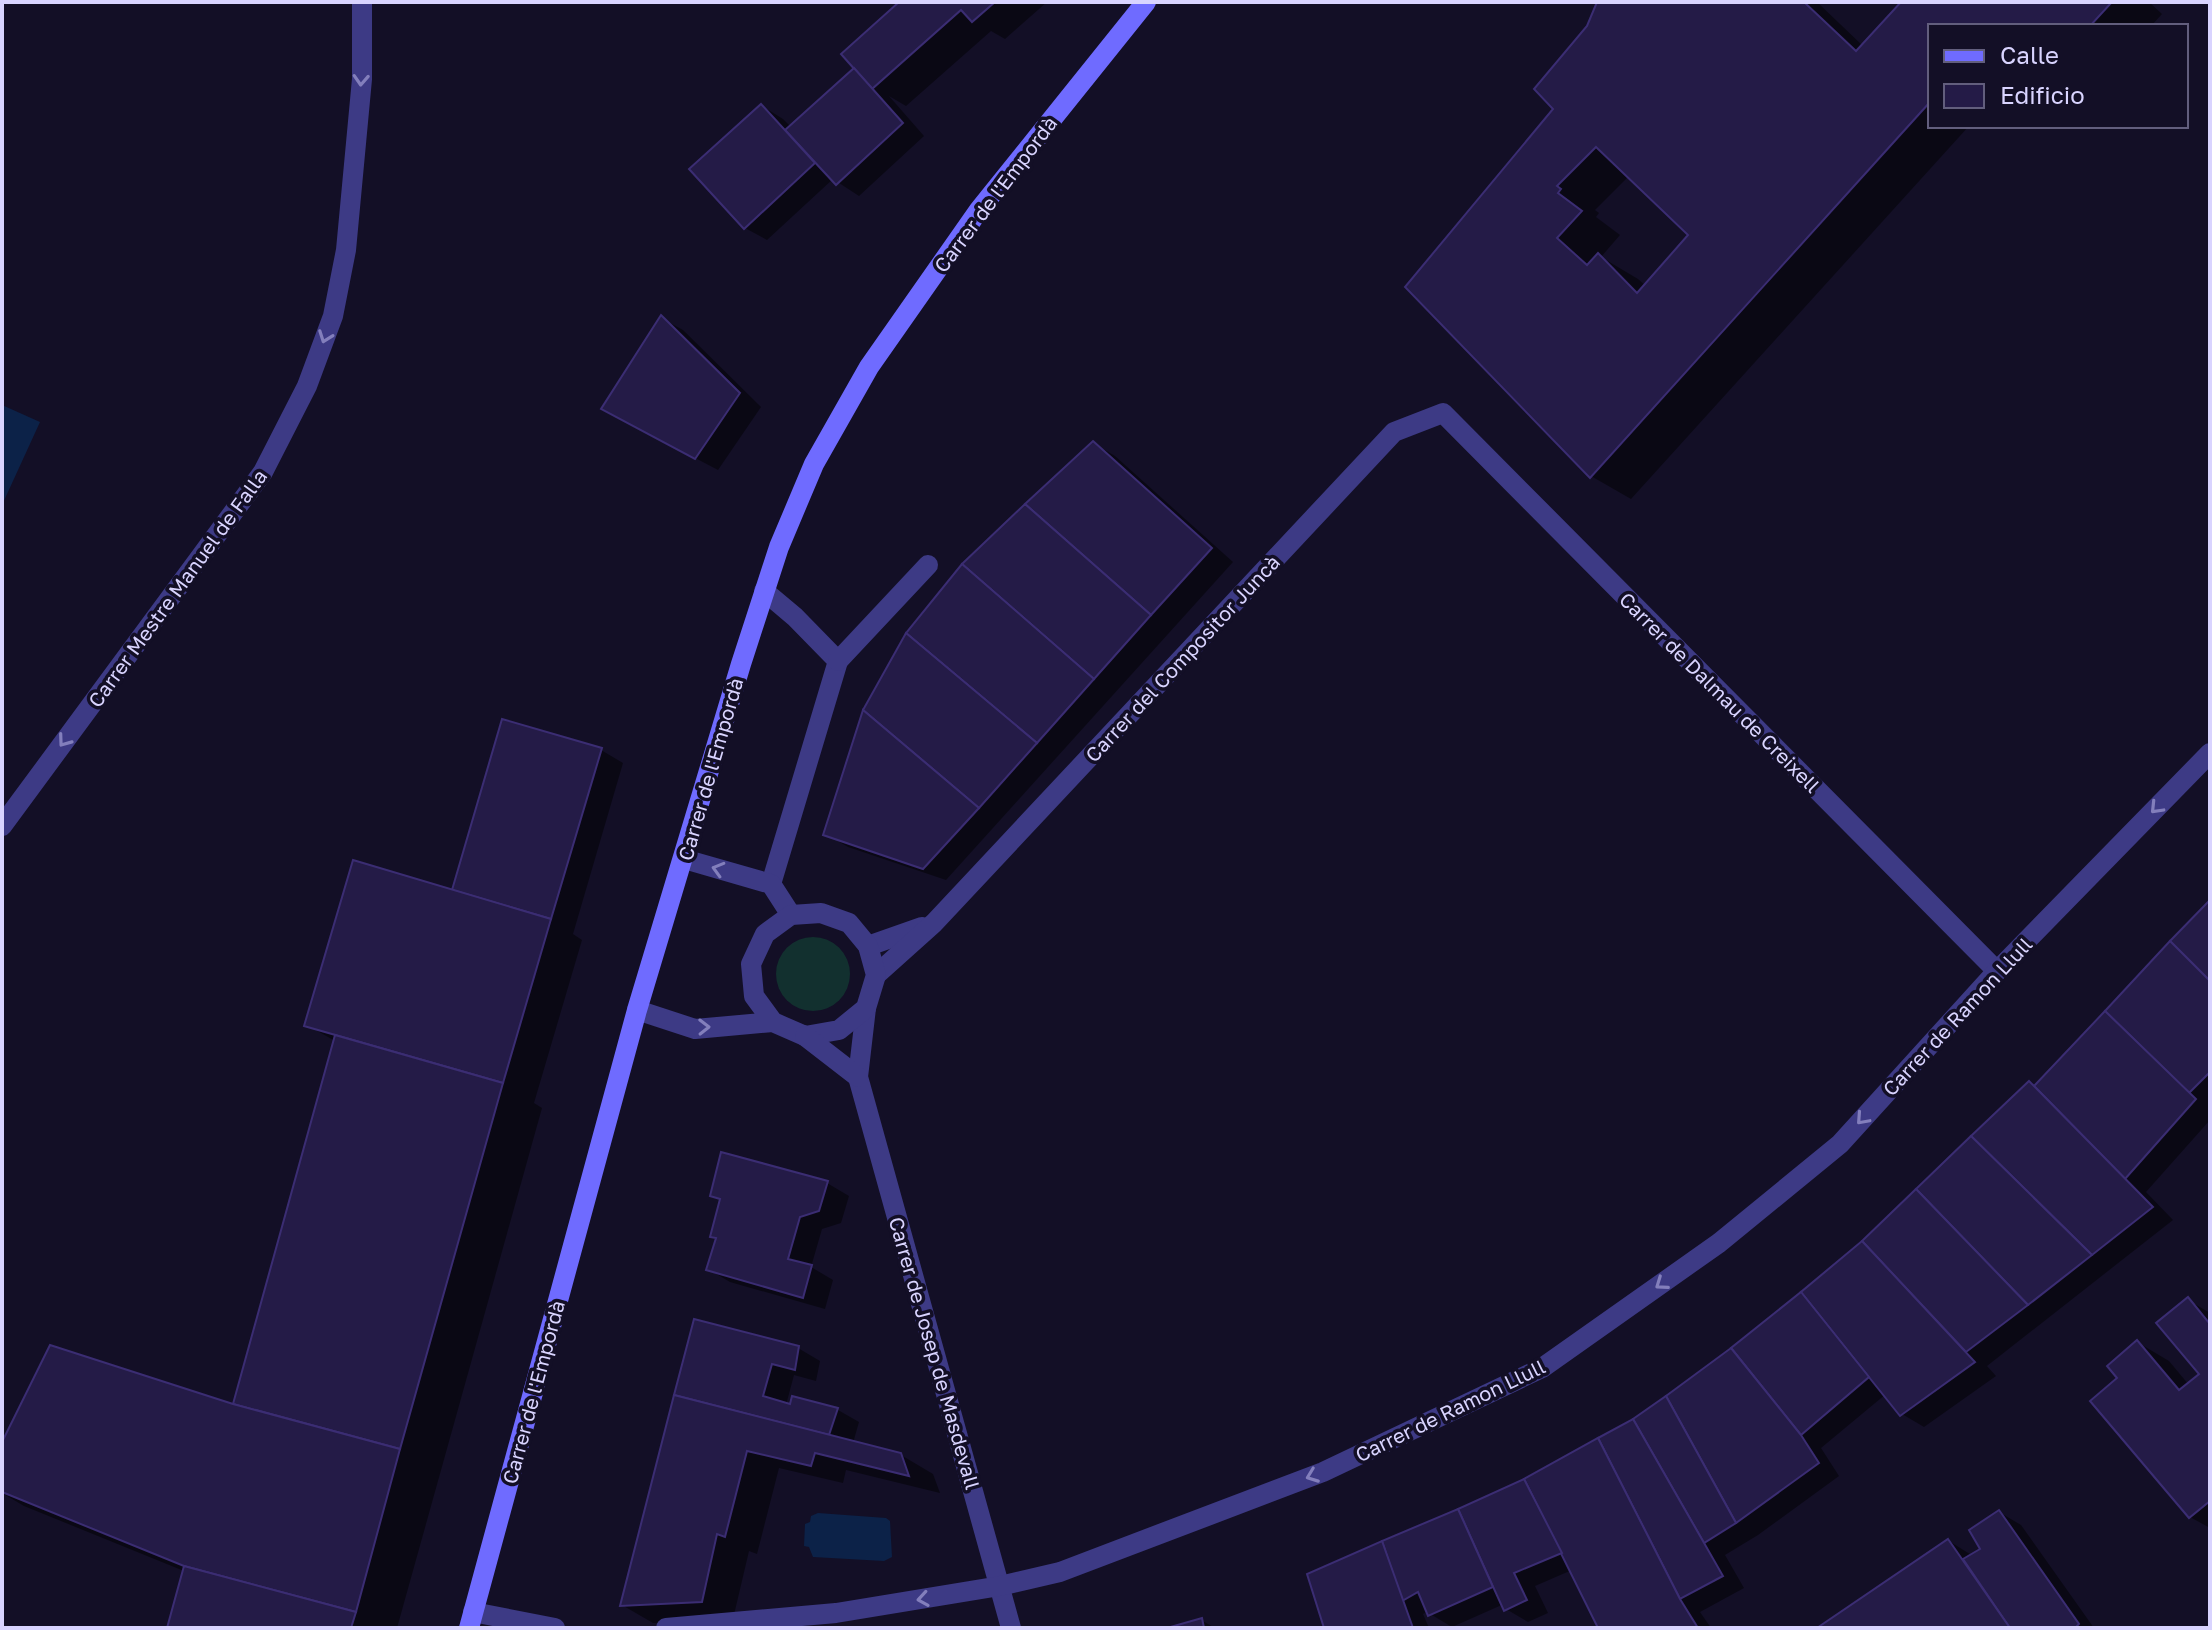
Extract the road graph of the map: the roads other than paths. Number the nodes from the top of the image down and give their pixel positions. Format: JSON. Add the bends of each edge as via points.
{"nodes":[{"id":1,"x":362,"y":2,"type":"edge"},
{"id":2,"x":1146,"y":2,"type":"edge"},
{"id":3,"x":1443,"y":413,"type":"joint"},
{"id":4,"x":928,"y":565,"type":"dead end"},
{"id":5,"x":764,"y":591,"type":"junction"},
{"id":6,"x":838,"y":661,"type":"junction"},
{"id":7,"x":2210,"y":753,"type":"edge"},
{"id":8,"x":2,"y":826,"type":"edge"},
{"id":9,"x":684,"y":859,"type":"junction"},
{"id":10,"x":771,"y":884,"type":"junction"},
{"id":11,"x":791,"y":915,"type":"junction"},
{"id":12,"x":934,"y":923,"type":"junction"},
{"id":13,"x":868,"y":946,"type":"junction"},
{"id":14,"x":1997,"y":971,"type":"junction"},
{"id":15,"x":876,"y":975,"type":"junction"},
{"id":16,"x":866,"y":1008,"type":"junction"},
{"id":17,"x":637,"y":1010,"type":"junction"},
{"id":18,"x":773,"y":1022,"type":"junction"},
{"id":19,"x":805,"y":1036,"type":"junction"},
{"id":20,"x":858,"y":1077,"type":"junction"},
{"id":21,"x":1000,"y":1586,"type":"junction"},
{"id":22,"x":471,"y":1620,"type":"edge"},
{"id":23,"x":555,"y":1628,"type":"edge"},
{"id":24,"x":666,"y":1628,"type":"edge"},
{"id":25,"x":1011,"y":1628,"type":"edge"}],
"edges":[{"from":1,"to":8,"type":"street","name":"Carrer Mestre Manuel de Falla","one_way":true,"via":[[362,79],[346,250],[333,316],[307,386],[263,472]]},
{"from":2,"to":5,"type":"main road","name":"Carrer de l'Empordà","via":[[979,210],[869,367],[814,464]]},
{"from":3,"to":12,"type":"street","name":"Carrer del Compositor Juncà","via":[[1394,432]]},
{"from":3,"to":14,"type":"street","name":"Carrer de Dalmau de Creixell"},
{"from":4,"to":6,"type":"street"},
{"from":5,"to":6,"type":"street"},
{"from":5,"to":9,"type":"main road","name":"Carrer de l'Empordà"},
{"from":6,"to":10,"type":"street"},
{"from":7,"to":14,"type":"street","name":"Carrer de Ramon Llull","one_way":true},
{"from":10,"to":9,"type":"street","one_way":true},
{"from":9,"to":17,"type":"main road","name":"Carrer de l'Empordà"},
{"from":10,"to":11,"type":"street"},
{"from":11,"to":13,"type":"street","via":[[821,913],[849,923]]},
{"from":11,"to":18,"type":"street","via":[[765,934],[751,964],[754,996]]},
{"from":12,"to":13,"type":"street"},
{"from":12,"to":15,"type":"street","name":"Carrer del Compositor Juncà"},
{"from":13,"to":15,"type":"street"},
{"from":14,"to":21,"type":"street","name":"Carrer de Ramon Llull","one_way":true,"via":[[1840,1144],[1719,1243],[1542,1368],[1323,1472],[1060,1572]]},
{"from":15,"to":16,"type":"street"},
{"from":16,"to":19,"type":"street","via":[[839,1030]]},
{"from":16,"to":20,"type":"street"},
{"from":17,"to":18,"type":"street","one_way":true,"via":[[695,1029]]},
{"from":17,"to":22,"type":"main road","name":"Carrer de l'Empordà"},
{"from":18,"to":19,"type":"street"},
{"from":19,"to":20,"type":"street"},
{"from":20,"to":21,"type":"street","name":"Carrer de Josep de Masdevall"},
{"from":21,"to":24,"type":"street","name":"Carrer de Ramon Llull","one_way":true,"via":[[836,1613]]},
{"from":21,"to":25,"type":"street","name":"Carrer de Josep de Masdevall"},
{"from":22,"to":23,"type":"street"}]}
